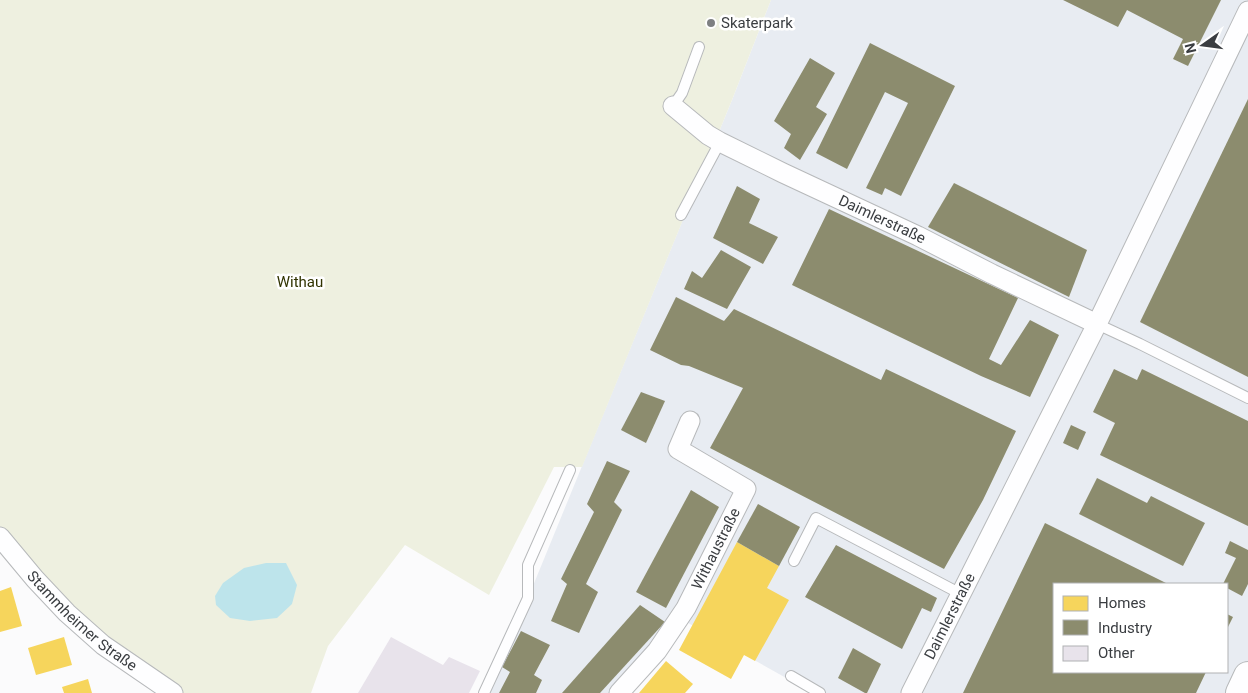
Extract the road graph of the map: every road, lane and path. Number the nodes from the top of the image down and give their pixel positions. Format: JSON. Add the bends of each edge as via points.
{"nodes":[{"id":1,"x":1248,"y":11,"type":"edge"},
{"id":2,"x":699,"y":47,"type":"dead end"},
{"id":3,"x":673,"y":106,"type":"joint"},
{"id":4,"x":720,"y":142,"type":"junction"},
{"id":5,"x":682,"y":215,"type":"dead end"},
{"id":6,"x":1097,"y":324,"type":"junction"},
{"id":7,"x":1248,"y":398,"type":"edge"},
{"id":8,"x":690,"y":421,"type":"dead end"},
{"id":9,"x":570,"y":470,"type":"dead end"},
{"id":10,"x":0,"y":537,"type":"edge"},
{"id":11,"x":794,"y":562,"type":"dead end"},
{"id":12,"x":961,"y":594,"type":"junction"},
{"id":13,"x":791,"y":676,"type":"dead end"},
{"id":14,"x":1248,"y":676,"type":"edge"},
{"id":15,"x":173,"y":693,"type":"edge"},
{"id":16,"x":484,"y":693,"type":"edge"},
{"id":17,"x":619,"y":693,"type":"edge"},
{"id":18,"x":820,"y":693,"type":"edge"},
{"id":19,"x":911,"y":693,"type":"edge"},
{"id":20,"x":1240,"y":693,"type":"edge"}],
"edges":[{"from":1,"to":6,"type":"street","name":"Daimlerstraße"},
{"from":2,"to":3,"type":"lane","via":[[682,93]]},
{"from":3,"to":4,"type":"street","name":"Daimlerstraße"},
{"from":4,"to":5,"type":"lane"},
{"from":4,"to":6,"type":"street","name":"Daimlerstraße"},
{"from":6,"to":7,"type":"lane"},
{"from":6,"to":12,"type":"street","name":"Daimlerstraße"},
{"from":8,"to":17,"type":"street","name":"Withaustraße","via":[[678,449],[746,489],[686,608],[657,651]]},
{"from":9,"to":16,"type":"lane","via":[[528,565],[528,598]]},
{"from":10,"to":15,"type":"street","name":"Stammheimer Straße","via":[[67,613],[103,645]]},
{"from":11,"to":12,"type":"lane","via":[[816,518]]},
{"from":12,"to":19,"type":"street","name":"Daimlerstraße"},
{"from":13,"to":18,"type":"lane"},
{"from":14,"to":20,"type":"street"}]}
